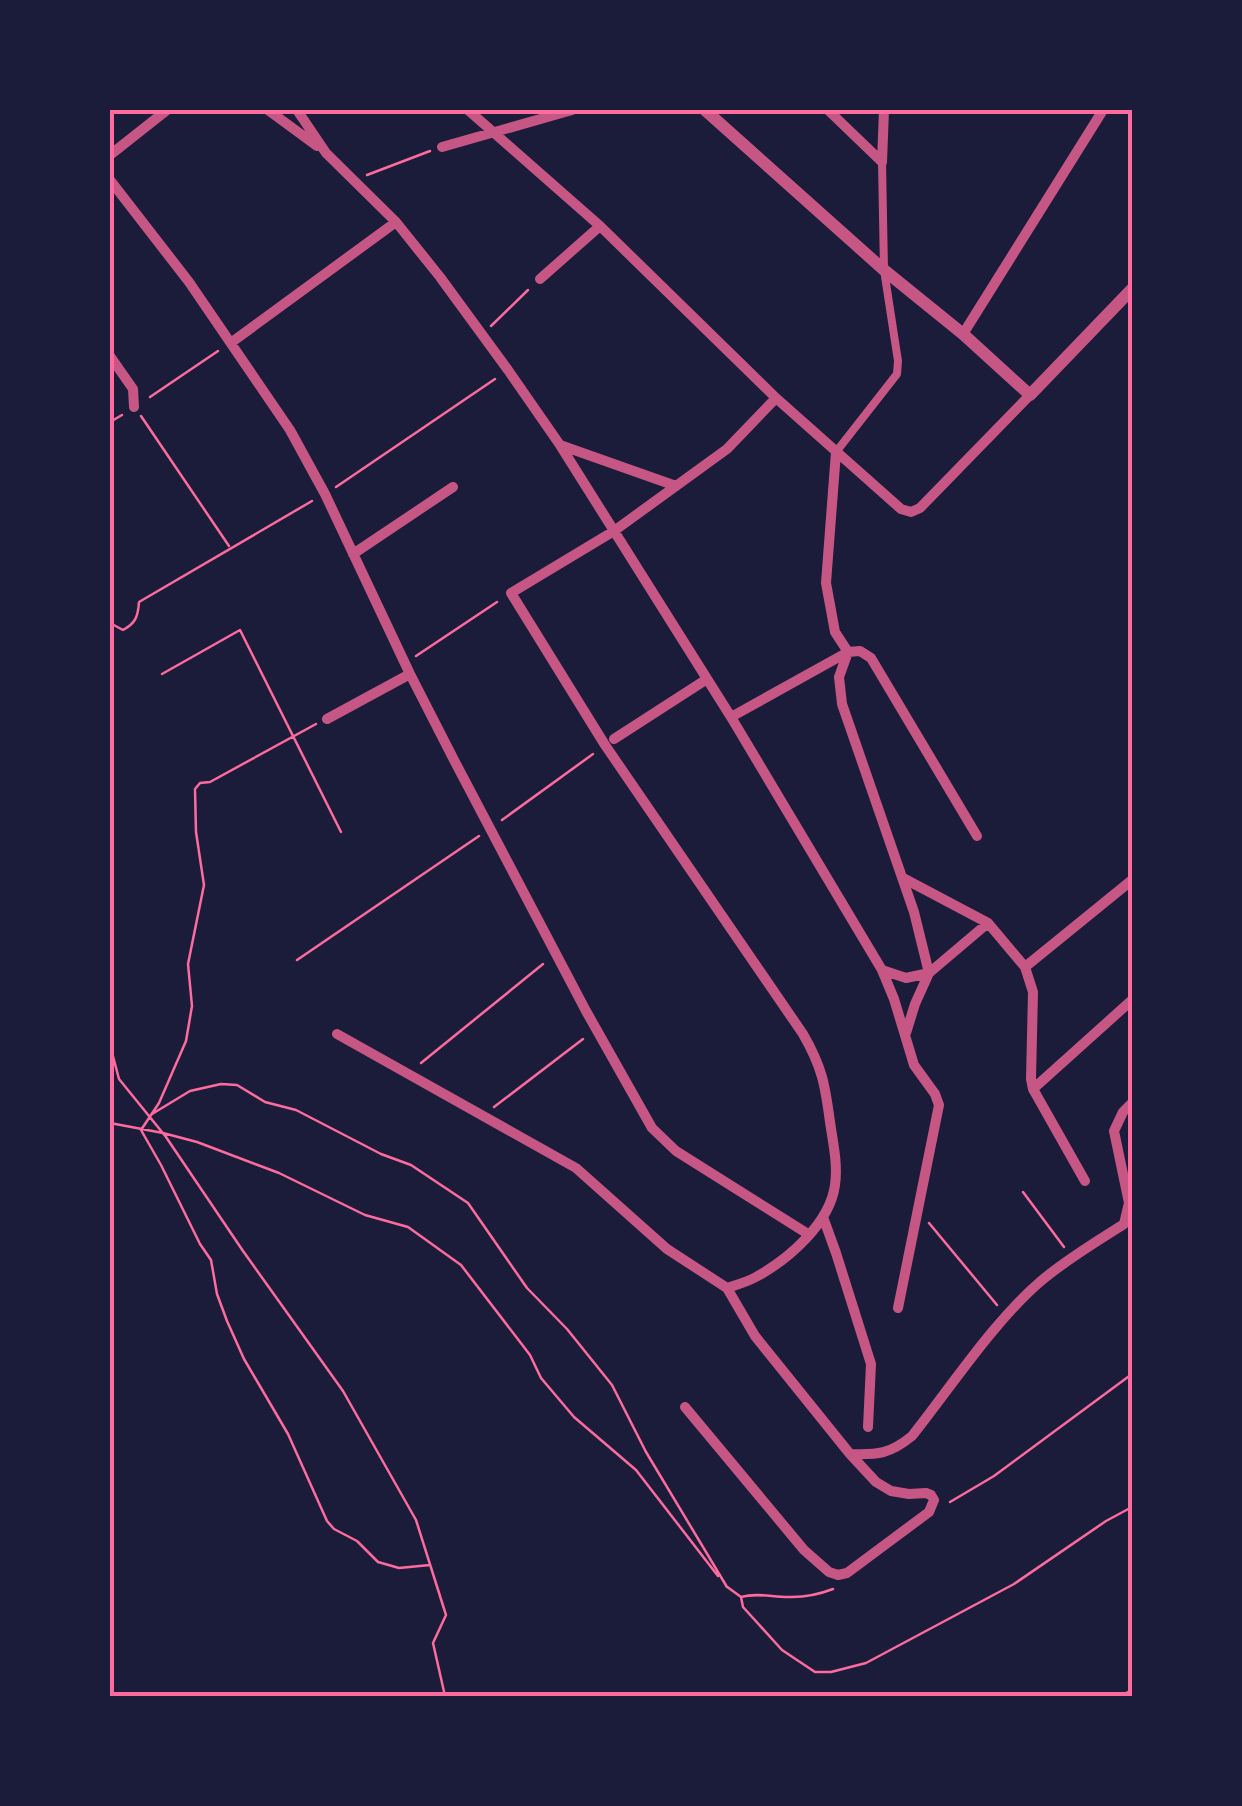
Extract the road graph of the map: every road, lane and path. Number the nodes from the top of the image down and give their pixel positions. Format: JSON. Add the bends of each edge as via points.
{"nodes":[{"id":1,"x":167,"y":110,"type":"edge"},
{"id":2,"x":268,"y":110,"type":"edge"},
{"id":3,"x":297,"y":110,"type":"edge"},
{"id":4,"x":468,"y":110,"type":"edge"},
{"id":5,"x":572,"y":110,"type":"edge"},
{"id":6,"x":704,"y":110,"type":"edge"},
{"id":7,"x":828,"y":110,"type":"edge"},
{"id":8,"x":884,"y":110,"type":"edge"},
{"id":9,"x":1103,"y":110,"type":"edge"},
{"id":10,"x":492,"y":134,"type":"junction"},
{"id":11,"x":442,"y":147,"type":"joint"},
{"id":12,"x":326,"y":153,"type":"junction"},
{"id":13,"x":110,"y":155,"type":"edge"},
{"id":14,"x":882,"y":162,"type":"junction"},
{"id":15,"x":110,"y":180,"type":"edge"},
{"id":16,"x":352,"y":180,"type":"junction"},
{"id":17,"x":396,"y":222,"type":"junction"},
{"id":18,"x":600,"y":226,"type":"junction"},
{"id":19,"x":884,"y":270,"type":"junction"},
{"id":20,"x":540,"y":278,"type":"joint"},
{"id":21,"x":1132,"y":289,"type":"edge"},
{"id":22,"x":482,"y":334,"type":"junction"},
{"id":23,"x":963,"y":334,"type":"junction"},
{"id":24,"x":232,"y":342,"type":"junction"},
{"id":25,"x":110,"y":356,"type":"edge"},
{"id":26,"x":508,"y":370,"type":"junction"},
{"id":27,"x":1030,"y":394,"type":"junction"},
{"id":28,"x":776,"y":398,"type":"junction"},
{"id":29,"x":134,"y":407,"type":"junction"},
{"id":30,"x":110,"y":422,"type":"edge"},
{"id":31,"x":560,"y":445,"type":"junction"},
{"id":32,"x":836,"y":452,"type":"junction"},
{"id":33,"x":676,"y":486,"type":"junction"},
{"id":34,"x":453,"y":487,"type":"dead end"},
{"id":35,"x":325,"y":494,"type":"junction"},
{"id":36,"x":614,"y":531,"type":"junction"},
{"id":37,"x":230,"y":548,"type":"junction"},
{"id":38,"x":353,"y":554,"type":"junction"},
{"id":39,"x":511,"y":594,"type":"junction"},
{"id":40,"x":110,"y":624,"type":"edge"},
{"id":41,"x":848,"y":652,"type":"junction"},
{"id":42,"x":408,"y":668,"type":"junction"},
{"id":43,"x":162,"y":674,"type":"dead end"},
{"id":44,"x":707,"y":680,"type":"junction"},
{"id":45,"x":326,"y":718,"type":"joint"},
{"id":46,"x":731,"y":718,"type":"junction"},
{"id":47,"x":292,"y":737,"type":"junction"},
{"id":48,"x":610,"y":742,"type":"junction"},
{"id":49,"x":490,"y":828,"type":"junction"},
{"id":50,"x":341,"y":832,"type":"dead end"},
{"id":51,"x":976,"y":836,"type":"dead end"},
{"id":52,"x":903,"y":878,"type":"junction"},
{"id":53,"x":1132,"y":880,"type":"edge"},
{"id":54,"x":988,"y":923,"type":"junction"},
{"id":55,"x":556,"y":954,"type":"junction"},
{"id":56,"x":297,"y":960,"type":"dead end"},
{"id":57,"x":1026,"y":967,"type":"junction"},
{"id":58,"x":882,"y":970,"type":"junction"},
{"id":59,"x":929,"y":974,"type":"junction"},
{"id":60,"x":1132,"y":1000,"type":"edge"},
{"id":61,"x":596,"y":1028,"type":"junction"},
{"id":62,"x":906,"y":1033,"type":"junction"},
{"id":63,"x":338,"y":1034,"type":"dead end"},
{"id":64,"x":110,"y":1045,"type":"edge"},
{"id":65,"x":409,"y":1073,"type":"junction"},
{"id":66,"x":1033,"y":1089,"type":"junction"},
{"id":67,"x":1132,"y":1103,"type":"edge"},
{"id":68,"x":484,"y":1115,"type":"junction"},
{"id":69,"x":149,"y":1116,"type":"junction"},
{"id":70,"x":110,"y":1122,"type":"edge"},
{"id":71,"x":141,"y":1130,"type":"junction"},
{"id":72,"x":162,"y":1132,"type":"junction"},
{"id":73,"x":1085,"y":1182,"type":"dead end"},
{"id":74,"x":1023,"y":1192,"type":"dead end"},
{"id":75,"x":918,"y":1210,"type":"junction"},
{"id":76,"x":822,"y":1218,"type":"junction"},
{"id":77,"x":808,"y":1234,"type":"junction"},
{"id":78,"x":1072,"y":1257,"type":"junction"},
{"id":79,"x":727,"y":1288,"type":"junction"},
{"id":80,"x":898,"y":1308,"type":"dead end"},
{"id":81,"x":1006,"y":1316,"type":"junction"},
{"id":82,"x":1132,"y":1374,"type":"edge"},
{"id":83,"x":686,"y":1407,"type":"dead end"},
{"id":84,"x":868,"y":1428,"type":"dead end"},
{"id":85,"x":850,"y":1454,"type":"junction"},
{"id":86,"x":932,"y":1506,"type":"junction"},
{"id":87,"x":1132,"y":1506,"type":"edge"},
{"id":88,"x":430,"y":1565,"type":"junction"},
{"id":89,"x":846,"y":1573,"type":"junction"},
{"id":90,"x":727,"y":1587,"type":"junction"},
{"id":91,"x":742,"y":1597,"type":"junction"},
{"id":92,"x":1132,"y":1690,"type":"edge"},
{"id":93,"x":446,"y":1696,"type":"edge"},
{"id":94,"x":1120,"y":1696,"type":"edge"}],
"edges":[{"from":1,"to":13,"type":"street"},
{"from":2,"to":12,"type":"street"},
{"from":3,"to":12,"type":"street"},
{"from":4,"to":10,"type":"street"},
{"from":5,"to":10,"type":"street"},
{"from":6,"to":19,"type":"street"},
{"from":7,"to":14,"type":"street"},
{"from":8,"to":14,"type":"street"},
{"from":9,"to":23,"type":"street"},
{"from":10,"to":11,"type":"street"},
{"from":10,"to":18,"type":"street"},
{"from":11,"to":16,"type":"path"},
{"from":12,"to":16,"type":"street"},
{"from":14,"to":19,"type":"street"},
{"from":15,"to":24,"type":"street"},
{"from":16,"to":17,"type":"street"},
{"from":17,"to":22,"type":"street"},
{"from":17,"to":24,"type":"street"},
{"from":18,"to":20,"type":"street"},
{"from":18,"to":28,"type":"street"},
{"from":19,"to":23,"type":"street"},
{"from":19,"to":32,"type":"street","via":[[897,374]]},
{"from":20,"to":22,"type":"path"},
{"from":21,"to":27,"type":"street"},
{"from":22,"to":26,"type":"street"},
{"from":23,"to":27,"type":"street"},
{"from":24,"to":29,"type":"path"},
{"from":24,"to":35,"type":"street"},
{"from":25,"to":29,"type":"street","via":[[133,389]]},
{"from":26,"to":31,"type":"street"},
{"from":26,"to":35,"type":"path"},
{"from":27,"to":32,"type":"street","via":[[911,512]]},
{"from":28,"to":32,"type":"street"},
{"from":28,"to":33,"type":"street","via":[[727,449]]},
{"from":29,"to":30,"type":"path"},
{"from":29,"to":37,"type":"path"},
{"from":31,"to":33,"type":"street"},
{"from":31,"to":36,"type":"street"},
{"from":32,"to":41,"type":"street","via":[[826,583],[835,632]]},
{"from":33,"to":36,"type":"street"},
{"from":34,"to":38,"type":"street"},
{"from":35,"to":37,"type":"path"},
{"from":35,"to":38,"type":"street"},
{"from":36,"to":39,"type":"street"},
{"from":36,"to":44,"type":"street"},
{"from":37,"to":40,"type":"path","via":[[139,602],[132,626]]},
{"from":38,"to":42,"type":"street"},
{"from":39,"to":42,"type":"path"},
{"from":39,"to":48,"type":"street"},
{"from":41,"to":46,"type":"street"},
{"from":41,"to":51,"type":"street","via":[[871,658]]},
{"from":41,"to":52,"type":"street","via":[[839,677],[842,704]]},
{"from":42,"to":45,"type":"street"},
{"from":42,"to":49,"type":"street"},
{"from":43,"to":47,"type":"path","via":[[240,630]]},
{"from":44,"to":46,"type":"street"},
{"from":44,"to":48,"type":"street"},
{"from":45,"to":47,"type":"path"},
{"from":46,"to":58,"type":"street"},
{"from":47,"to":50,"type":"path"},
{"from":47,"to":69,"type":"path","via":[[195,788],[204,885],[188,964],[192,1006],[186,1041]]},
{"from":48,"to":49,"type":"path"},
{"from":48,"to":76,"type":"street","via":[[818,1060],[836,1164]]},
{"from":49,"to":55,"type":"street"},
{"from":49,"to":56,"type":"path"},
{"from":52,"to":54,"type":"street"},
{"from":52,"to":59,"type":"street"},
{"from":53,"to":57,"type":"street"},
{"from":54,"to":57,"type":"street"},
{"from":54,"to":59,"type":"street"},
{"from":55,"to":61,"type":"street"},
{"from":55,"to":65,"type":"path"},
{"from":57,"to":66,"type":"street","via":[[1033,992]]},
{"from":58,"to":59,"type":"street","via":[[906,978]]},
{"from":58,"to":62,"type":"street"},
{"from":59,"to":62,"type":"street"},
{"from":60,"to":66,"type":"street"},
{"from":61,"to":68,"type":"path"},
{"from":61,"to":77,"type":"street","via":[[664,1142]]},
{"from":62,"to":75,"type":"street","via":[[914,1065],[939,1105]]},
{"from":63,"to":65,"type":"street"},
{"from":64,"to":69,"type":"path","via":[[119,1079]]},
{"from":65,"to":68,"type":"street"},
{"from":66,"to":73,"type":"street"},
{"from":67,"to":78,"type":"street","via":[[1114,1131],[1129,1204],[1124,1224]]},
{"from":68,"to":79,"type":"street","via":[[576,1168],[667,1248]]},
{"from":69,"to":71,"type":"path"},
{"from":69,"to":72,"type":"path"},
{"from":69,"to":90,"type":"path","via":[[190,1092],[237,1086],[410,1165],[468,1203],[527,1288],[612,1385]]},
{"from":70,"to":71,"type":"path"},
{"from":71,"to":72,"type":"path"},
{"from":71,"to":88,"type":"path","via":[[212,1260],[227,1321],[326,1521],[378,1562]]},
{"from":72,"to":88,"type":"path","via":[[343,1390],[416,1520]]},
{"from":72,"to":90,"type":"path","via":[[279,1173],[364,1216],[408,1227],[462,1265],[541,1378],[574,1417],[636,1470]]},
{"from":74,"to":78,"type":"path"},
{"from":75,"to":80,"type":"street"},
{"from":75,"to":81,"type":"path"},
{"from":76,"to":77,"type":"street"},
{"from":76,"to":84,"type":"street","via":[[871,1364]]},
{"from":77,"to":79,"type":"street","via":[[755,1278]]},
{"from":78,"to":81,"type":"street"},
{"from":79,"to":85,"type":"street","via":[[755,1336]]},
{"from":81,"to":85,"type":"street","via":[[912,1436],[895,1450]]},
{"from":82,"to":86,"type":"path","via":[[994,1476]]},
{"from":83,"to":89,"type":"street","via":[[804,1550],[829,1572]]},
{"from":85,"to":86,"type":"street","via":[[891,1492],[926,1492]]},
{"from":86,"to":89,"type":"street"},
{"from":87,"to":91,"type":"path","via":[[1014,1584],[866,1663],[831,1672],[815,1672],[782,1650],[743,1607]]},
{"from":88,"to":93,"type":"path","via":[[446,1616],[434,1644]]},
{"from":89,"to":91,"type":"path","via":[[836,1588],[820,1594]]},
{"from":90,"to":91,"type":"path"},
{"from":92,"to":94,"type":"path"}]}
